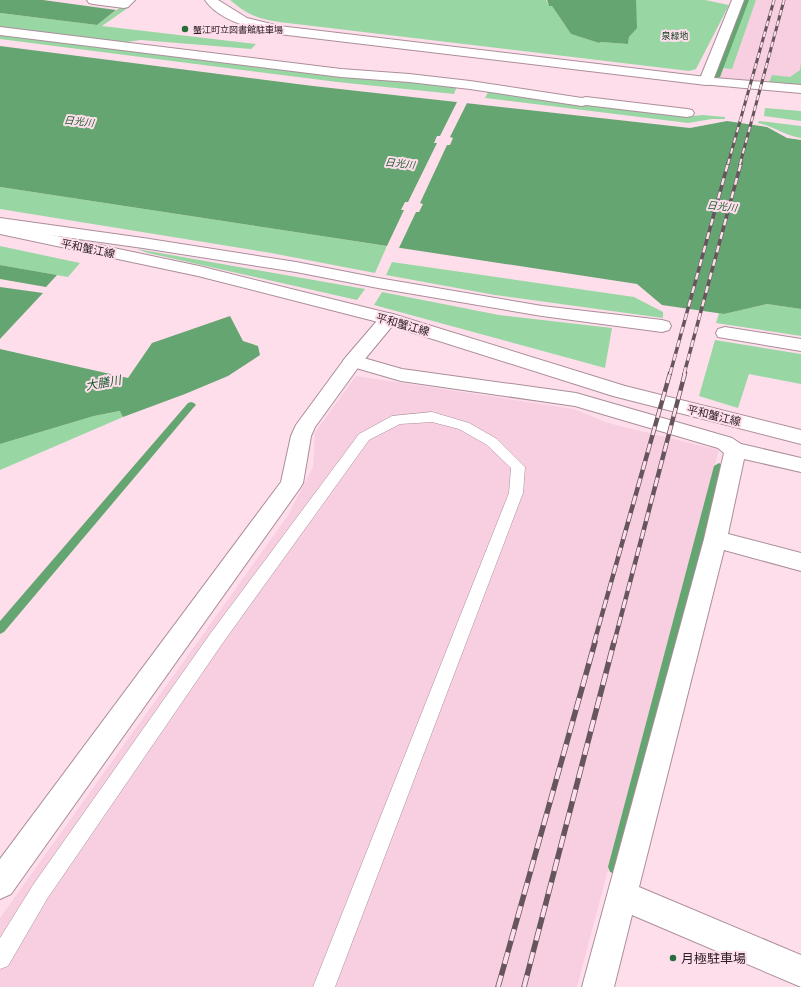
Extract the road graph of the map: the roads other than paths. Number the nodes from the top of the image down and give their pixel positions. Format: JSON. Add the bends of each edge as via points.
{"nodes":[{"id":1,"x":93,"y":0,"type":"edge"},
{"id":2,"x":129,"y":0,"type":"edge"},
{"id":3,"x":211,"y":0,"type":"edge"},
{"id":4,"x":733,"y":1,"type":"edge"},
{"id":5,"x":0,"y":31,"type":"edge"},
{"id":6,"x":706,"y":81,"type":"junction"},
{"id":7,"x":801,"y":89,"type":"edge"},
{"id":8,"x":687,"y":113,"type":"dead end"},
{"id":9,"x":0,"y":223,"type":"edge"},
{"id":10,"x":0,"y":229,"type":"edge"},
{"id":11,"x":389,"y":319,"type":"junction"},
{"id":12,"x":662,"y":326,"type":"dead end"},
{"id":13,"x":725,"y":333,"type":"dead end"},
{"id":14,"x":801,"y":345,"type":"edge"},
{"id":15,"x":353,"y":361,"type":"junction"},
{"id":16,"x":801,"y":437,"type":"edge"},
{"id":17,"x":735,"y":450,"type":"junction"},
{"id":18,"x":801,"y":465,"type":"edge"},
{"id":19,"x":715,"y":539,"type":"junction"},
{"id":20,"x":801,"y":562,"type":"edge"},
{"id":21,"x":0,"y":884,"type":"edge"},
{"id":22,"x":621,"y":896,"type":"junction"},
{"id":23,"x":0,"y":958,"type":"edge"},
{"id":24,"x":801,"y":971,"type":"edge"},
{"id":25,"x":324,"y":987,"type":"edge"},
{"id":26,"x":598,"y":987,"type":"edge"}],
"edges":[{"from":1,"to":2,"type":"street","via":[[124,4]]},
{"from":3,"to":6,"type":"street","via":[[234,18],[279,30]]},
{"from":4,"to":6,"type":"street"},
{"from":5,"to":8,"type":"street","via":[[341,73],[470,85],[582,102],[586,100]]},
{"from":6,"to":7,"type":"street"},
{"from":9,"to":12,"type":"street","via":[[281,265],[542,311]]},
{"from":10,"to":11,"type":"street","name":"平和蟹江線","via":[[199,271]]},
{"from":11,"to":15,"type":"street"},
{"from":11,"to":16,"type":"street","name":"平和蟹江線","via":[[620,391]]},
{"from":13,"to":14,"type":"street"},
{"from":15,"to":17,"type":"street","via":[[401,376],[576,400],[725,443]]},
{"from":15,"to":21,"type":"street","via":[[306,425],[301,436],[292,483],[280,501]]},
{"from":17,"to":18,"type":"street"},
{"from":17,"to":19,"type":"street"},
{"from":19,"to":20,"type":"street"},
{"from":19,"to":22,"type":"street"},
{"from":22,"to":24,"type":"street"},
{"from":22,"to":26,"type":"street"},
{"from":23,"to":25,"type":"lane","via":[[40,892],[211,646],[364,437],[397,419],[432,417],[464,426],[492,442],[518,466],[516,493]]}]}
